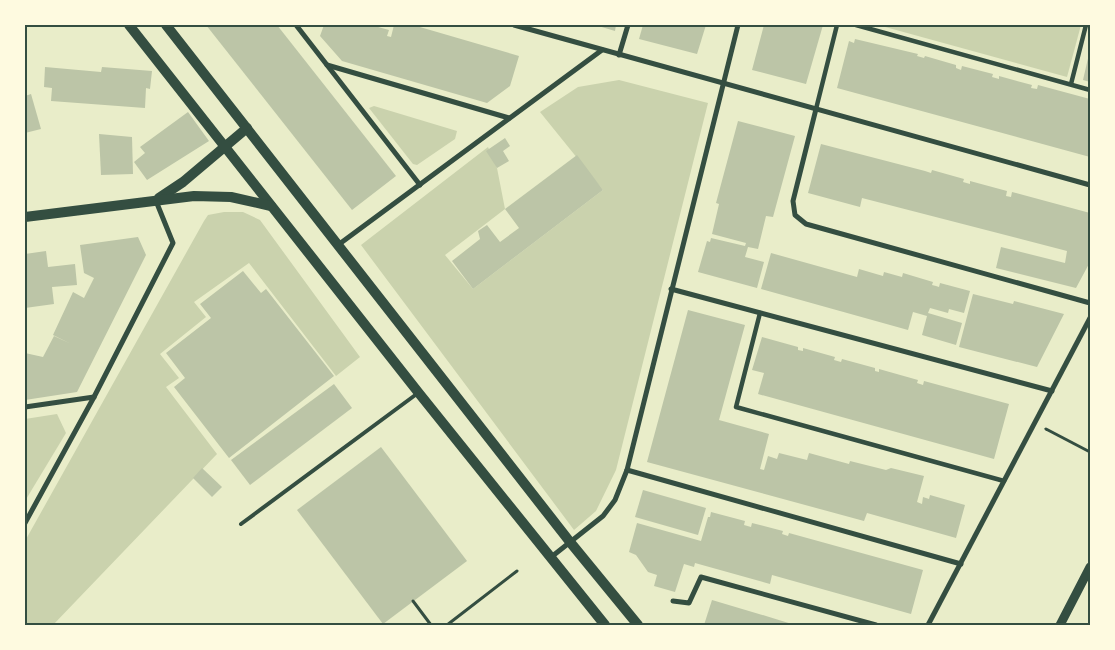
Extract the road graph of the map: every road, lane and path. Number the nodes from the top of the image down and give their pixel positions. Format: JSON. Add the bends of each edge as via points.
{"nodes":[{"id":1,"x":129,"y":25,"type":"edge"},
{"id":2,"x":166,"y":25,"type":"edge"},
{"id":3,"x":296,"y":25,"type":"edge"},
{"id":4,"x":514,"y":25,"type":"edge"},
{"id":5,"x":628,"y":25,"type":"edge"},
{"id":6,"x":738,"y":25,"type":"edge"},
{"id":7,"x":838,"y":25,"type":"edge"},
{"id":8,"x":856,"y":25,"type":"edge"},
{"id":9,"x":1086,"y":25,"type":"edge"},
{"id":10,"x":602,"y":50,"type":"junction"},
{"id":11,"x":620,"y":55,"type":"junction"},
{"id":12,"x":327,"y":65,"type":"junction"},
{"id":13,"x":722,"y":84,"type":"junction"},
{"id":14,"x":1071,"y":84,"type":"junction"},
{"id":15,"x":1090,"y":90,"type":"edge"},
{"id":16,"x":816,"y":109,"type":"junction"},
{"id":17,"x":509,"y":118,"type":"junction"},
{"id":18,"x":248,"y":128,"type":"junction"},
{"id":19,"x":224,"y":147,"type":"junction"},
{"id":20,"x":420,"y":185,"type":"junction"},
{"id":21,"x":1090,"y":185,"type":"edge"},
{"id":22,"x":156,"y":200,"type":"junction"},
{"id":23,"x":272,"y":206,"type":"junction"},
{"id":24,"x":25,"y":217,"type":"edge"},
{"id":25,"x":338,"y":245,"type":"junction"},
{"id":26,"x":671,"y":289,"type":"junction"},
{"id":27,"x":1090,"y":303,"type":"edge"},
{"id":28,"x":760,"y":313,"type":"junction"},
{"id":29,"x":1090,"y":318,"type":"edge"},
{"id":30,"x":1052,"y":391,"type":"junction"},
{"id":31,"x":418,"y":392,"type":"junction"},
{"id":32,"x":94,"y":397,"type":"junction"},
{"id":33,"x":25,"y":407,"type":"edge"},
{"id":34,"x":1035,"y":424,"type":"junction"},
{"id":35,"x":1090,"y":452,"type":"edge"},
{"id":36,"x":627,"y":470,"type":"junction"},
{"id":37,"x":1004,"y":481,"type":"junction"},
{"id":38,"x":25,"y":523,"type":"edge"},
{"id":39,"x":241,"y":524,"type":"dead end"},
{"id":40,"x":570,"y":542,"type":"junction"},
{"id":41,"x":550,"y":558,"type":"junction"},
{"id":42,"x":961,"y":564,"type":"junction"},
{"id":43,"x":1090,"y":567,"type":"edge"},
{"id":44,"x":517,"y":571,"type":"dead end"},
{"id":45,"x":414,"y":601,"type":"dead end"},
{"id":46,"x":673,"y":601,"type":"dead end"},
{"id":47,"x":431,"y":625,"type":"edge"},
{"id":48,"x":447,"y":625,"type":"edge"},
{"id":49,"x":605,"y":625,"type":"edge"},
{"id":50,"x":638,"y":625,"type":"edge"},
{"id":51,"x":876,"y":625,"type":"edge"},
{"id":52,"x":928,"y":625,"type":"edge"},
{"id":53,"x":1060,"y":625,"type":"edge"}],
"edges":[{"from":1,"to":19,"type":"main road"},
{"from":2,"to":18,"type":"main road"},
{"from":3,"to":12,"type":"street"},
{"from":4,"to":10,"type":"street"},
{"from":5,"to":11,"type":"street"},
{"from":6,"to":13,"type":"street"},
{"from":7,"to":16,"type":"street"},
{"from":8,"to":14,"type":"street"},
{"from":9,"to":14,"type":"street"},
{"from":10,"to":11,"type":"street"},
{"from":10,"to":17,"type":"street"},
{"from":11,"to":13,"type":"street"},
{"from":12,"to":17,"type":"street"},
{"from":12,"to":20,"type":"street"},
{"from":13,"to":16,"type":"street"},
{"from":13,"to":26,"type":"street"},
{"from":14,"to":15,"type":"street"},
{"from":16,"to":21,"type":"street"},
{"from":16,"to":27,"type":"street","via":[[792,201],[795,215],[806,224]]},
{"from":17,"to":20,"type":"street"},
{"from":18,"to":19,"type":"main road"},
{"from":18,"to":25,"type":"main road"},
{"from":19,"to":22,"type":"main road","via":[[184,182]]},
{"from":19,"to":23,"type":"main road"},
{"from":20,"to":25,"type":"street"},
{"from":22,"to":23,"type":"main road","via":[[212,196],[246,199]]},
{"from":22,"to":24,"type":"main road"},
{"from":22,"to":32,"type":"street","via":[[173,243]]},
{"from":23,"to":31,"type":"main road"},
{"from":25,"to":40,"type":"main road"},
{"from":26,"to":28,"type":"street"},
{"from":26,"to":36,"type":"street"},
{"from":28,"to":30,"type":"street"},
{"from":28,"to":37,"type":"street","via":[[736,407]]},
{"from":29,"to":30,"type":"street"},
{"from":30,"to":34,"type":"street"},
{"from":31,"to":39,"type":"lane"},
{"from":31,"to":41,"type":"main road"},
{"from":32,"to":33,"type":"street"},
{"from":32,"to":38,"type":"street"},
{"from":34,"to":35,"type":"path"},
{"from":34,"to":37,"type":"street"},
{"from":36,"to":40,"type":"street","via":[[615,500],[603,516]]},
{"from":36,"to":42,"type":"street"},
{"from":37,"to":42,"type":"street"},
{"from":40,"to":41,"type":"street"},
{"from":40,"to":50,"type":"main road"},
{"from":41,"to":49,"type":"main road"},
{"from":42,"to":52,"type":"street"},
{"from":43,"to":53,"type":"street"},
{"from":44,"to":48,"type":"path"},
{"from":45,"to":47,"type":"path"},
{"from":46,"to":51,"type":"street","via":[[689,603],[701,577]]}]}
